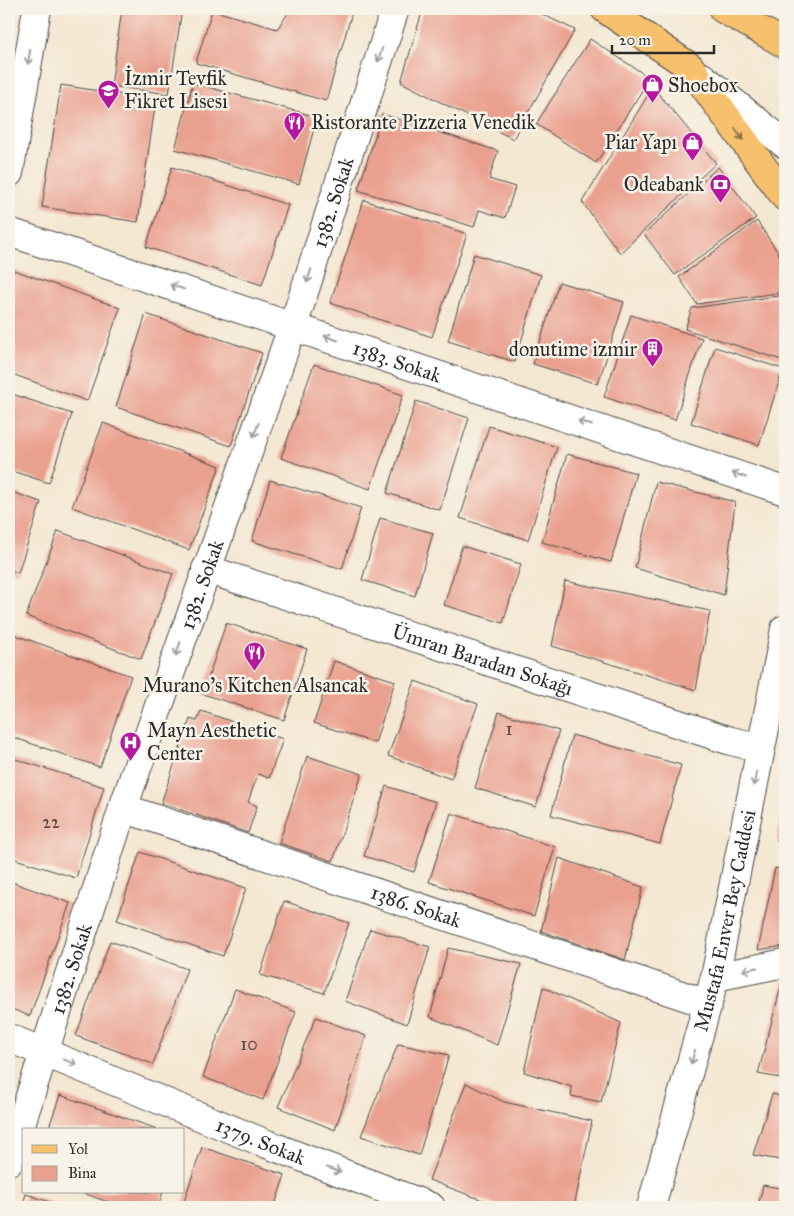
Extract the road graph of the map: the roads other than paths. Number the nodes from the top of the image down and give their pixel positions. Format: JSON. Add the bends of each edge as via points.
{"nodes":[{"id":1,"x":37,"y":9,"type":"edge"},
{"id":2,"x":395,"y":9,"type":"edge"},
{"id":3,"x":606,"y":9,"type":"edge"},
{"id":4,"x":723,"y":9,"type":"edge"},
{"id":5,"x":785,"y":44,"type":"edge"},
{"id":6,"x":690,"y":67,"type":"junction"},
{"id":7,"x":785,"y":144,"type":"edge"},
{"id":8,"x":9,"y":173,"type":"edge"},
{"id":9,"x":785,"y":197,"type":"edge"},
{"id":10,"x":9,"y":232,"type":"edge"},
{"id":11,"x":292,"y":326,"type":"junction"},
{"id":12,"x":785,"y":491,"type":"edge"},
{"id":13,"x":206,"y":569,"type":"junction"},
{"id":14,"x":785,"y":629,"type":"edge"},
{"id":15,"x":761,"y":748,"type":"junction"},
{"id":16,"x":123,"y":808,"type":"junction"},
{"id":17,"x":785,"y":963,"type":"edge"},
{"id":18,"x":715,"y":977,"type":"junction"},
{"id":19,"x":708,"y":1004,"type":"junction"},
{"id":20,"x":9,"y":1038,"type":"edge"},
{"id":21,"x":45,"y":1052,"type":"junction"},
{"id":22,"x":9,"y":1161,"type":"edge"},
{"id":23,"x":431,"y":1207,"type":"edge"},
{"id":24,"x":651,"y":1207,"type":"edge"}],
"edges":[{"from":1,"to":8,"type":"street","one_way":true},
{"from":2,"to":11,"type":"street","name":"1382. Sokak","one_way":true},
{"from":3,"to":6,"type":"main road"},
{"from":4,"to":5,"type":"main road"},
{"from":6,"to":7,"type":"street"},
{"from":6,"to":9,"type":"main road","one_way":true},
{"from":11,"to":10,"type":"street","name":"1383. Sokak","one_way":true},
{"from":12,"to":11,"type":"street","name":"1383. Sokak","one_way":true},
{"from":11,"to":13,"type":"street","name":"1382. Sokak","one_way":true},
{"from":13,"to":15,"type":"street","name":"Ümran Baradan Sokağı","via":[[731,741]]},
{"from":13,"to":16,"type":"street","name":"1382. Sokak","one_way":true},
{"from":14,"to":15,"type":"street","name":"Mustafa Enver Bey Caddesi"},
{"from":15,"to":18,"type":"street","name":"Mustafa Enver Bey Caddesi","one_way":true},
{"from":16,"to":19,"type":"street","name":"1386. Sokak"},
{"from":16,"to":21,"type":"street","name":"1382. Sokak"},
{"from":17,"to":18,"type":"street","one_way":true},
{"from":18,"to":19,"type":"street","name":"Mustafa Enver Bey Caddesi"},
{"from":19,"to":24,"type":"street","name":"Mustafa Enver Bey Caddesi","one_way":true},
{"from":20,"to":21,"type":"street","name":"1379. Sokak"},
{"from":21,"to":22,"type":"street","name":"1382. Sokak"},
{"from":21,"to":23,"type":"street","name":"1379. Sokak","one_way":true,"via":[[267,1144]]}]}
